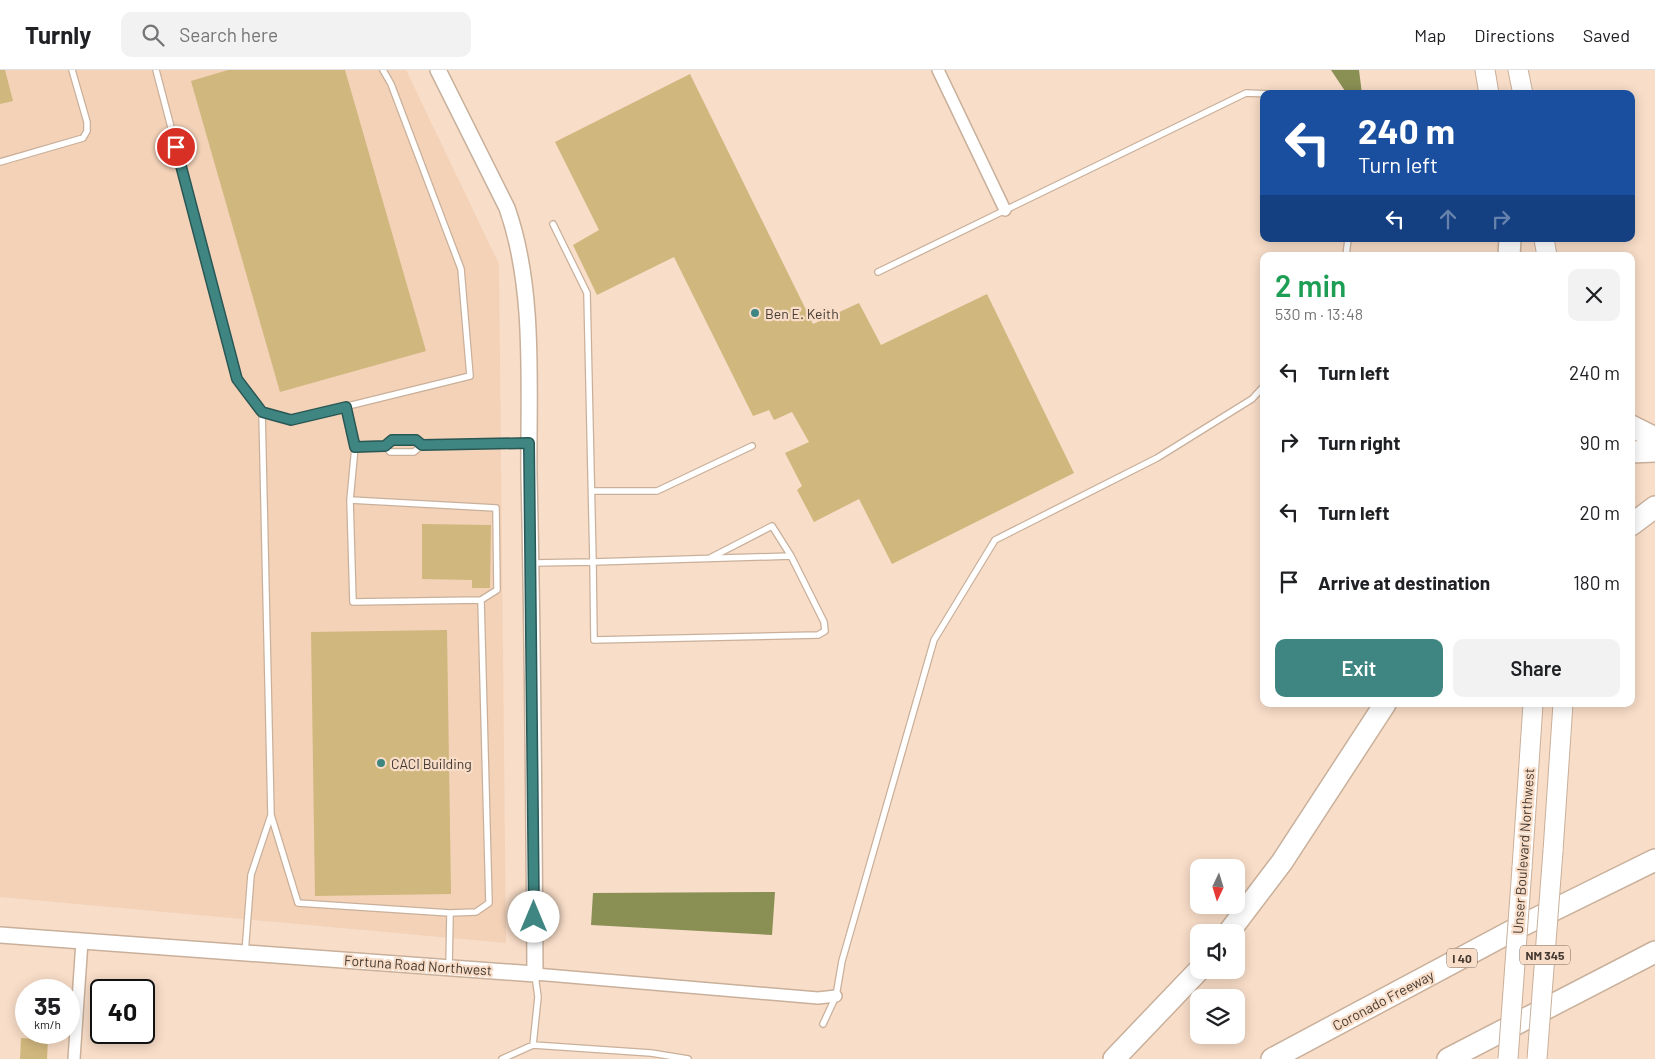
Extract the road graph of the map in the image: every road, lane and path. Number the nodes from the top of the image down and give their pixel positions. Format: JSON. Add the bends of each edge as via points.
{"nodes":[{"id":1,"x":72,"y":70,"type":"edge"},
{"id":2,"x":156,"y":70,"type":"edge"},
{"id":3,"x":383,"y":70,"type":"edge"},
{"id":4,"x":438,"y":70,"type":"edge"},
{"id":5,"x":938,"y":70,"type":"edge"},
{"id":6,"x":1485,"y":70,"type":"edge"},
{"id":7,"x":1518,"y":70,"type":"edge"},
{"id":8,"x":1488,"y":90,"type":"edge"},
{"id":9,"x":1522,"y":90,"type":"edge"},
{"id":10,"x":1260,"y":94,"type":"edge"},
{"id":11,"x":0,"y":162,"type":"edge"},
{"id":12,"x":1005,"y":210,"type":"junction"},
{"id":13,"x":553,"y":224,"type":"dead end"},
{"id":14,"x":878,"y":272,"type":"dead end"},
{"id":15,"x":1260,"y":390,"type":"edge"},
{"id":16,"x":346,"y":407,"type":"junction"},
{"id":17,"x":262,"y":412,"type":"junction"},
{"id":18,"x":1635,"y":428,"type":"edge"},
{"id":19,"x":1655,"y":438,"type":"edge"},
{"id":20,"x":529,"y":443,"type":"junction"},
{"id":21,"x":422,"y":445,"type":"junction"},
{"id":22,"x":385,"y":446,"type":"junction"},
{"id":23,"x":752,"y":446,"type":"dead end"},
{"id":24,"x":355,"y":447,"type":"junction"},
{"id":25,"x":1655,"y":451,"type":"edge"},
{"id":26,"x":1635,"y":452,"type":"edge"},
{"id":27,"x":593,"y":491,"type":"junction"},
{"id":28,"x":350,"y":500,"type":"junction"},
{"id":29,"x":1655,"y":507,"type":"edge"},
{"id":30,"x":1635,"y":522,"type":"edge"},
{"id":31,"x":791,"y":556,"type":"junction"},
{"id":32,"x":709,"y":559,"type":"junction"},
{"id":33,"x":593,"y":562,"type":"junction"},
{"id":34,"x":531,"y":563,"type":"junction"},
{"id":35,"x":481,"y":600,"type":"junction"},
{"id":36,"x":1383,"y":707,"type":"edge"},
{"id":37,"x":1534,"y":707,"type":"edge"},
{"id":38,"x":1563,"y":707,"type":"edge"},
{"id":39,"x":271,"y":815,"type":"junction"},
{"id":40,"x":1655,"y":860,"type":"edge"},
{"id":41,"x":450,"y":913,"type":"junction"},
{"id":42,"x":1235,"y":924,"type":"edge"},
{"id":43,"x":0,"y":935,"type":"edge"},
{"id":44,"x":82,"y":941,"type":"junction"},
{"id":45,"x":1655,"y":952,"type":"edge"},
{"id":46,"x":245,"y":953,"type":"junction"},
{"id":47,"x":449,"y":968,"type":"junction"},
{"id":48,"x":535,"y":974,"type":"junction"},
{"id":49,"x":1190,"y":979,"type":"edge"},
{"id":50,"x":836,"y":996,"type":"junction"},
{"id":51,"x":823,"y":1024,"type":"dead end"},
{"id":52,"x":533,"y":1044,"type":"junction"},
{"id":53,"x":74,"y":1059,"type":"edge"},
{"id":54,"x":502,"y":1059,"type":"edge"},
{"id":55,"x":688,"y":1059,"type":"edge"},
{"id":56,"x":1114,"y":1059,"type":"edge"},
{"id":57,"x":1272,"y":1059,"type":"edge"},
{"id":58,"x":1448,"y":1059,"type":"edge"},
{"id":59,"x":1508,"y":1059,"type":"edge"},
{"id":60,"x":1537,"y":1059,"type":"edge"}],
"edges":[{"from":1,"to":11,"type":"lane","via":[[87,122],[83,138]]},
{"from":2,"to":17,"type":"lane","via":[[237,379]]},
{"from":3,"to":16,"type":"lane","via":[[461,269],[470,376]]},
{"from":4,"to":20,"type":"street","via":[[507,208],[515,232],[524,278]]},
{"from":5,"to":12,"type":"street"},
{"from":6,"to":8,"type":"main road"},
{"from":7,"to":9,"type":"main road"},
{"from":10,"to":12,"type":"lane","via":[[1246,93]]},
{"from":12,"to":14,"type":"lane"},
{"from":13,"to":27,"type":"lane","via":[[587,293]]},
{"from":15,"to":50,"type":"lane","via":[[1252,399],[1157,458],[995,540],[934,640],[842,961]]},
{"from":16,"to":17,"type":"lane","via":[[291,420]]},
{"from":16,"to":24,"type":"lane"},
{"from":17,"to":39,"type":"lane"},
{"from":18,"to":19,"type":"highway"},
{"from":20,"to":21,"type":"lane"},
{"from":20,"to":34,"type":"street"},
{"from":21,"to":22,"type":"lane","via":[[416,440],[392,440]]},
{"from":21,"to":22,"type":"lane","via":[[414,452],[390,452]]},
{"from":22,"to":24,"type":"lane"},
{"from":23,"to":27,"type":"lane","via":[[657,491]]},
{"from":24,"to":28,"type":"lane"},
{"from":25,"to":26,"type":"highway"},
{"from":27,"to":33,"type":"lane"},
{"from":28,"to":35,"type":"lane","via":[[353,602]]},
{"from":28,"to":35,"type":"lane","via":[[496,508],[498,590]]},
{"from":29,"to":30,"type":"highway"},
{"from":31,"to":32,"type":"lane"},
{"from":31,"to":32,"type":"lane","via":[[772,526]]},
{"from":31,"to":33,"type":"lane","via":[[824,622],[825,631],[818,635],[594,640]]},
{"from":32,"to":33,"type":"lane"},
{"from":33,"to":34,"type":"lane"},
{"from":34,"to":48,"type":"street"},
{"from":35,"to":41,"type":"lane","via":[[489,903],[476,912]]},
{"from":36,"to":42,"type":"highway","via":[[1282,862]]},
{"from":37,"to":59,"type":"main road","name":"Unser Boulevard Northwest","number":"NM 345","bridge":true},
{"from":38,"to":60,"type":"main road","number":"NM 345","bridge":true},
{"from":39,"to":41,"type":"lane","via":[[298,903]]},
{"from":39,"to":46,"type":"lane","via":[[251,875]]},
{"from":40,"to":57,"type":"highway","name":"Coronado Freeway","number":"I 40","via":[[1523,925]]},
{"from":41,"to":47,"type":"lane"},
{"from":43,"to":44,"type":"street","name":"Fortuna Road Northwest"},
{"from":44,"to":46,"type":"street","name":"Fortuna Road Northwest"},
{"from":44,"to":53,"type":"street"},
{"from":45,"to":58,"type":"highway"},
{"from":46,"to":47,"type":"street","name":"Fortuna Road Northwest"},
{"from":47,"to":48,"type":"street","name":"Fortuna Road Northwest"},
{"from":48,"to":50,"type":"street","name":"Fortuna Road Northwest","via":[[818,998]]},
{"from":48,"to":52,"type":"lane","via":[[538,997]]},
{"from":49,"to":56,"type":"highway"},
{"from":50,"to":51,"type":"lane"},
{"from":52,"to":54,"type":"lane"},
{"from":52,"to":55,"type":"lane"}]}
